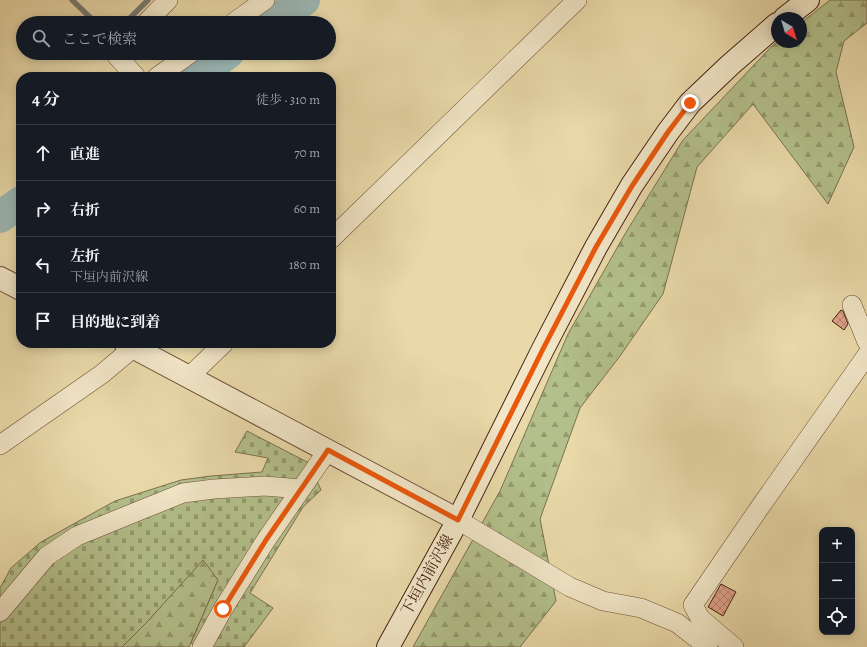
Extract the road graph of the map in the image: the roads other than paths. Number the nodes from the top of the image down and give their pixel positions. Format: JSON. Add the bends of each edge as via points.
{"nodes":[{"id":1,"x":168,"y":0,"type":"edge"},
{"id":2,"x":265,"y":0,"type":"edge"},
{"id":3,"x":577,"y":0,"type":"edge"},
{"id":4,"x":808,"y":0,"type":"edge"},
{"id":5,"x":793,"y":12,"type":"edge"},
{"id":6,"x":153,"y":16,"type":"edge"},
{"id":7,"x":243,"y":16,"type":"edge"},
{"id":8,"x":771,"y":29,"type":"edge"},
{"id":9,"x":121,"y":60,"type":"edge"},
{"id":10,"x":181,"y":60,"type":"edge"},
{"id":11,"x":131,"y":72,"type":"edge"},
{"id":12,"x":164,"y":72,"type":"edge"},
{"id":13,"x":336,"y":234,"type":"edge"},
{"id":14,"x":0,"y":278,"type":"edge"},
{"id":15,"x":16,"y":286,"type":"edge"},
{"id":16,"x":852,"y":304,"type":"dead end"},
{"id":17,"x":867,"y":342,"type":"edge"},
{"id":18,"x":127,"y":348,"type":"edge"},
{"id":19,"x":136,"y":348,"type":"edge"},
{"id":20,"x":219,"y":348,"type":"edge"},
{"id":21,"x":867,"y":356,"type":"edge"},
{"id":22,"x":189,"y":377,"type":"junction"},
{"id":23,"x":0,"y":446,"type":"edge"},
{"id":24,"x":328,"y":450,"type":"junction"},
{"id":25,"x":301,"y":489,"type":"junction"},
{"id":26,"x":458,"y":520,"type":"junction"},
{"id":27,"x":0,"y":612,"type":"edge"},
{"id":28,"x":202,"y":647,"type":"edge"},
{"id":29,"x":388,"y":647,"type":"edge"},
{"id":30,"x":708,"y":647,"type":"edge"},
{"id":31,"x":734,"y":647,"type":"edge"}],
"edges":[{"from":1,"to":6,"type":"street"},
{"from":2,"to":7,"type":"street"},
{"from":3,"to":13,"type":"street"},
{"from":4,"to":5,"type":"main road"},
{"from":8,"to":26,"type":"main road","name":"下垣内前沢線","via":[[690,103],[632,186],[592,253]]},
{"from":9,"to":11,"type":"street"},
{"from":10,"to":12,"type":"street"},
{"from":14,"to":15,"type":"main road"},
{"from":16,"to":17,"type":"street"},
{"from":18,"to":23,"type":"street","via":[[102,374]]},
{"from":19,"to":22,"type":"main road"},
{"from":20,"to":22,"type":"street"},
{"from":21,"to":31,"type":"street","via":[[693,605],[700,618]]},
{"from":22,"to":24,"type":"main road"},
{"from":24,"to":25,"type":"street"},
{"from":24,"to":26,"type":"main road"},
{"from":25,"to":27,"type":"street","via":[[265,486],[183,493],[77,536],[47,556]]},
{"from":25,"to":28,"type":"street","via":[[266,540]]},
{"from":26,"to":29,"type":"main road","name":"下垣内前沢線"},
{"from":26,"to":30,"type":"street","via":[[570,587],[603,601],[641,608],[677,623]]}]}
